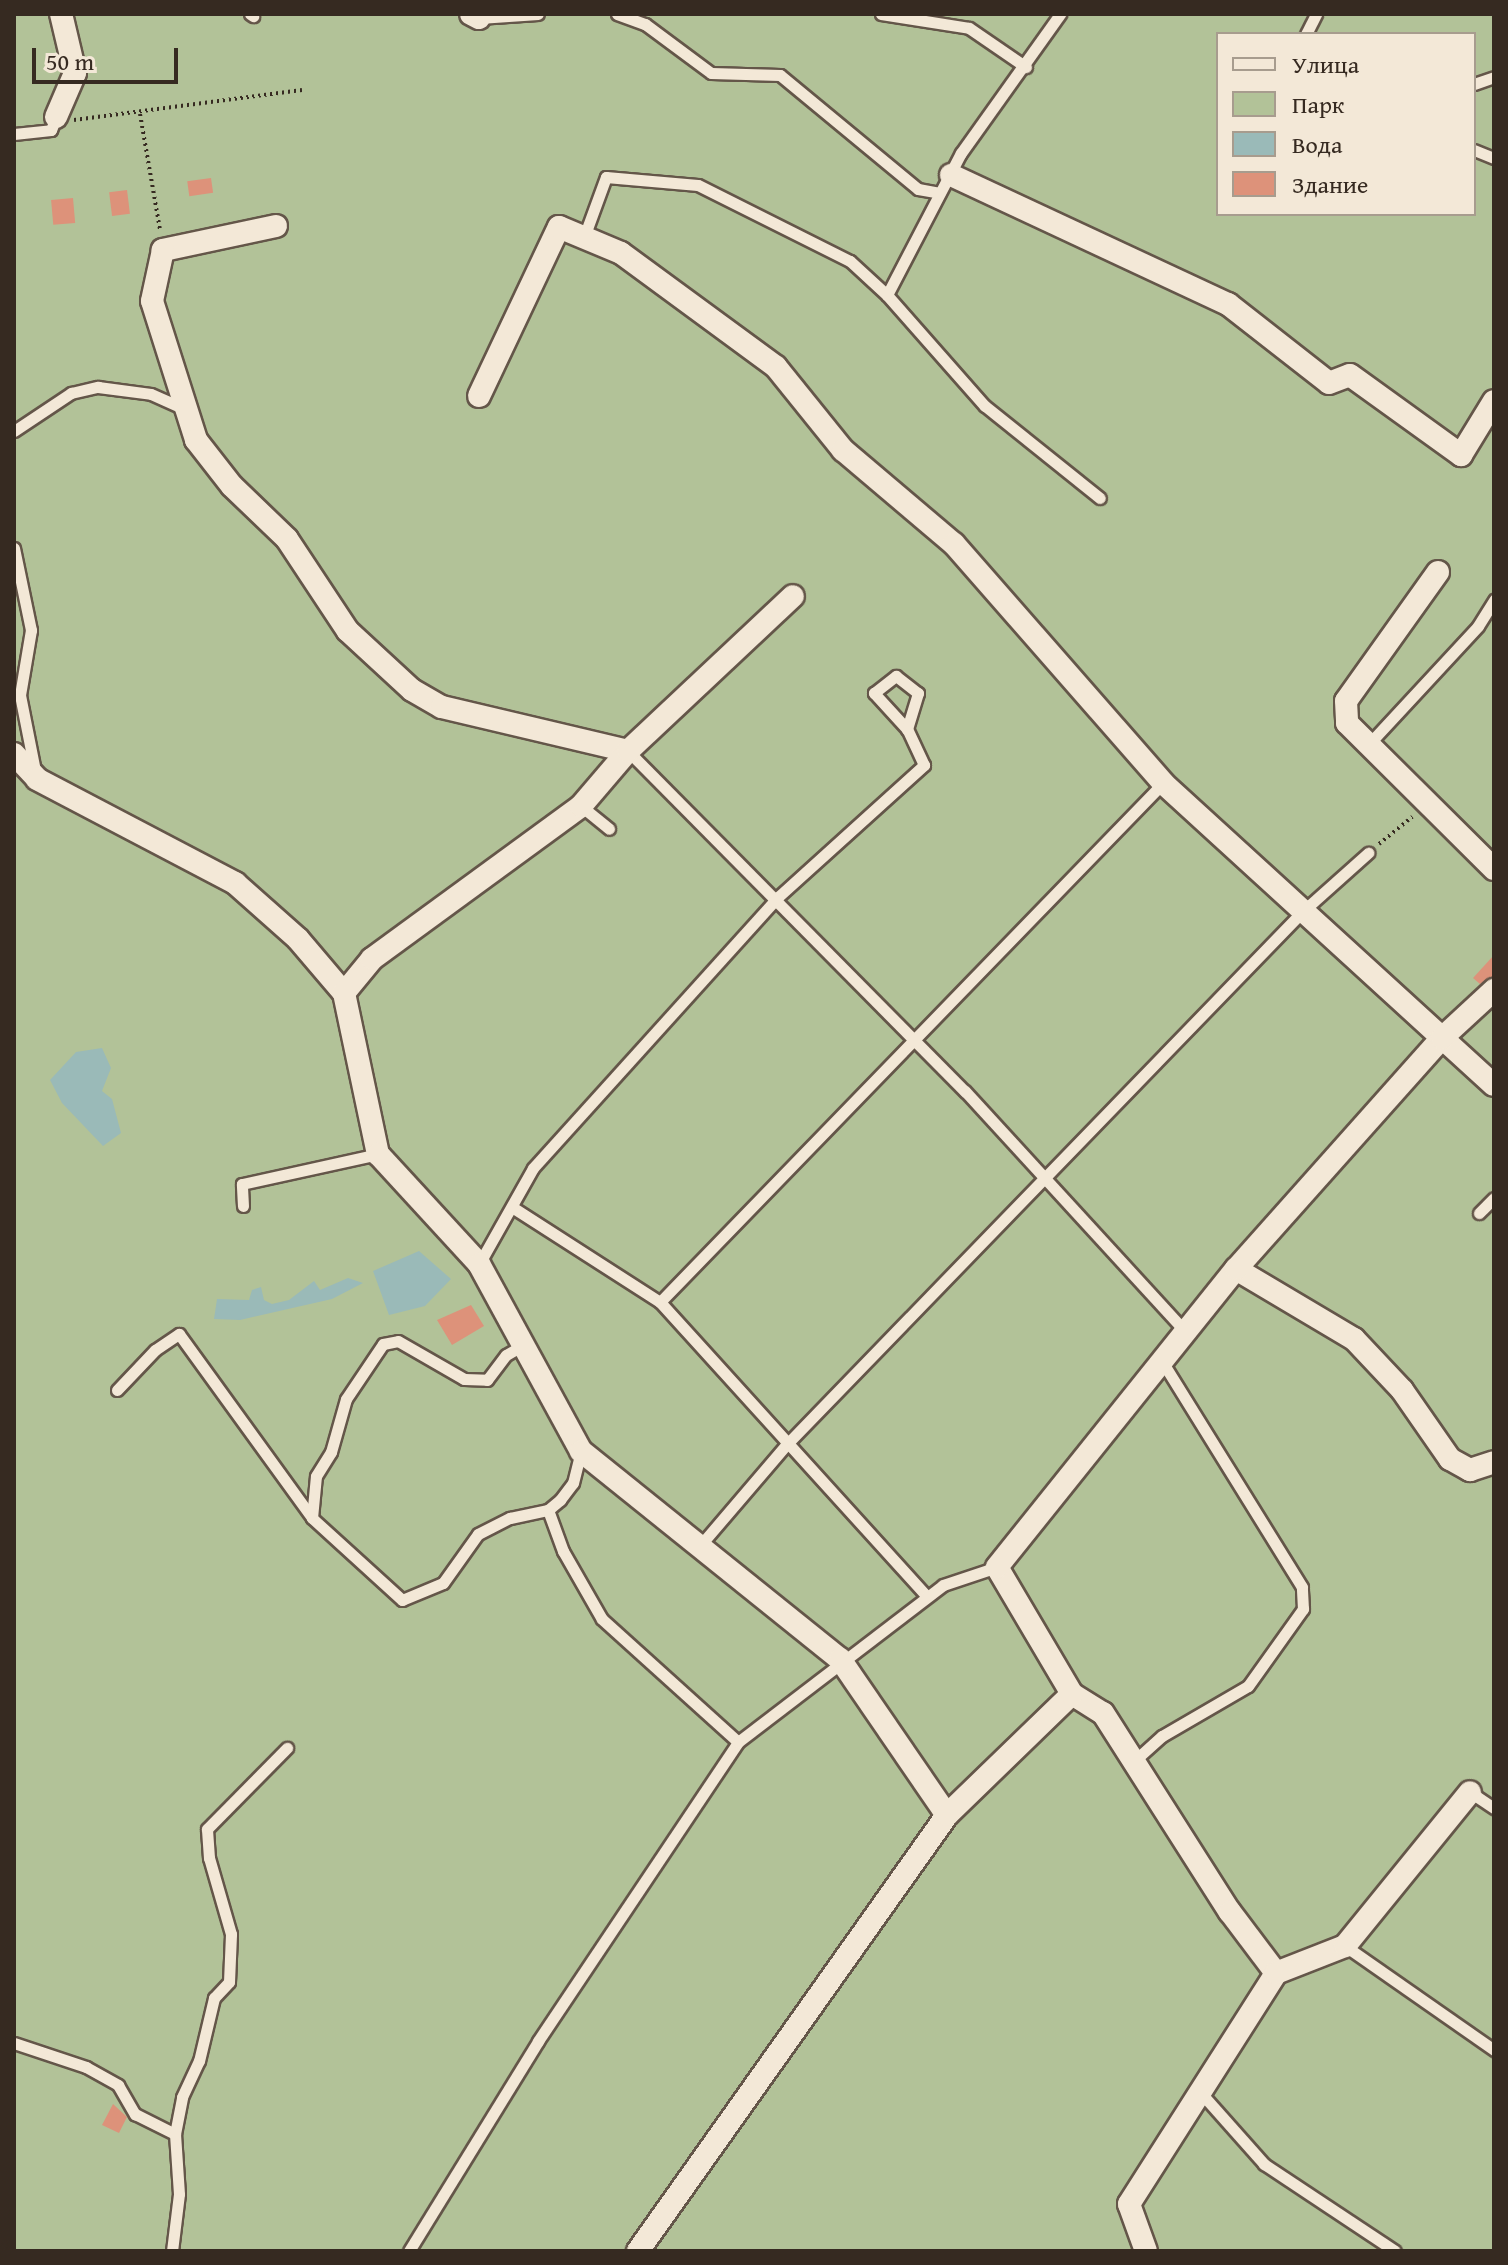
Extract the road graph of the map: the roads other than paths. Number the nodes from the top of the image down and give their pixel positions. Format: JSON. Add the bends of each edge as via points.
{"nodes":[{"id":1,"x":61,"y":14,"type":"edge"},
{"id":2,"x":538,"y":14,"type":"edge"},
{"id":3,"x":617,"y":14,"type":"edge"},
{"id":4,"x":881,"y":14,"type":"edge"},
{"id":5,"x":1060,"y":14,"type":"edge"},
{"id":6,"x":1316,"y":14,"type":"edge"},
{"id":7,"x":475,"y":16,"type":"edge"},
{"id":8,"x":1307,"y":32,"type":"edge"},
{"id":9,"x":1026,"y":67,"type":"junction"},
{"id":10,"x":56,"y":117,"type":"joint"},
{"id":11,"x":14,"y":134,"type":"edge"},
{"id":12,"x":945,"y":184,"type":"junction"},
{"id":13,"x":276,"y":226,"type":"dead end"},
{"id":14,"x":584,"y":237,"type":"junction"},
{"id":15,"x":887,"y":295,"type":"junction"},
{"id":16,"x":479,"y":396,"type":"dead end"},
{"id":17,"x":1494,"y":401,"type":"edge"},
{"id":18,"x":184,"y":409,"type":"junction"},
{"id":19,"x":14,"y":431,"type":"edge"},
{"id":20,"x":1100,"y":498,"type":"dead end"},
{"id":21,"x":14,"y":548,"type":"edge"},
{"id":22,"x":1438,"y":572,"type":"dead end"},
{"id":23,"x":793,"y":596,"type":"dead end"},
{"id":24,"x":1494,"y":600,"type":"edge"},
{"id":25,"x":907,"y":729,"type":"junction"},
{"id":26,"x":1367,"y":746,"type":"junction"},
{"id":27,"x":628,"y":751,"type":"junction"},
{"id":28,"x":14,"y":754,"type":"edge"},
{"id":29,"x":37,"y":779,"type":"junction"},
{"id":30,"x":1163,"y":783,"type":"junction"},
{"id":31,"x":581,"y":806,"type":"junction"},
{"id":32,"x":609,"y":829,"type":"dead end"},
{"id":33,"x":1368,"y":853,"type":"road end"},
{"id":34,"x":1494,"y":869,"type":"edge"},
{"id":35,"x":778,"y":897,"type":"junction"},
{"id":36,"x":1302,"y":912,"type":"junction"},
{"id":37,"x":1494,"y":990,"type":"edge"},
{"id":38,"x":344,"y":993,"type":"junction"},
{"id":39,"x":1442,"y":1038,"type":"junction"},
{"id":40,"x":917,"y":1041,"type":"junction"},
{"id":41,"x":1494,"y":1085,"type":"edge"},
{"id":42,"x":378,"y":1154,"type":"junction"},
{"id":43,"x":1049,"y":1178,"type":"junction"},
{"id":44,"x":1494,"y":1198,"type":"edge"},
{"id":45,"x":243,"y":1206,"type":"dead end"},
{"id":46,"x":512,"y":1207,"type":"junction"},
{"id":47,"x":1479,"y":1213,"type":"dead end"},
{"id":48,"x":479,"y":1264,"type":"junction"},
{"id":49,"x":1236,"y":1269,"type":"junction"},
{"id":50,"x":660,"y":1302,"type":"junction"},
{"id":51,"x":1184,"y":1330,"type":"junction"},
{"id":52,"x":523,"y":1345,"type":"junction"},
{"id":53,"x":1160,"y":1359,"type":"junction"},
{"id":54,"x":117,"y":1390,"type":"dead end"},
{"id":55,"x":786,"y":1445,"type":"junction"},
{"id":56,"x":581,"y":1451,"type":"junction"},
{"id":57,"x":1494,"y":1462,"type":"edge"},
{"id":58,"x":548,"y":1510,"type":"junction"},
{"id":59,"x":312,"y":1518,"type":"junction"},
{"id":60,"x":698,"y":1548,"type":"junction"},
{"id":61,"x":997,"y":1567,"type":"junction"},
{"id":62,"x":927,"y":1596,"type":"junction"},
{"id":63,"x":840,"y":1659,"type":"junction"},
{"id":64,"x":1072,"y":1694,"type":"junction"},
{"id":65,"x":738,"y":1742,"type":"junction"},
{"id":66,"x":287,"y":1748,"type":"dead end"},
{"id":67,"x":1133,"y":1762,"type":"junction"},
{"id":68,"x":1470,"y":1792,"type":"joint"},
{"id":69,"x":1494,"y":1808,"type":"edge"},
{"id":70,"x":947,"y":1815,"type":"junction"},
{"id":71,"x":1345,"y":1946,"type":"junction"},
{"id":72,"x":1276,"y":1973,"type":"junction"},
{"id":73,"x":14,"y":2043,"type":"edge"},
{"id":74,"x":1494,"y":2050,"type":"edge"},
{"id":75,"x":1201,"y":2093,"type":"junction"},
{"id":76,"x":175,"y":2134,"type":"junction"},
{"id":77,"x":172,"y":2251,"type":"edge"},
{"id":78,"x":409,"y":2251,"type":"edge"},
{"id":79,"x":638,"y":2251,"type":"edge"},
{"id":80,"x":1146,"y":2251,"type":"edge"},
{"id":81,"x":1395,"y":2251,"type":"edge"}],
"edges":[{"from":1,"to":10,"type":"street","via":[[75,73]]},
{"from":2,"to":7,"type":"lane"},
{"from":3,"to":12,"type":"lane","via":[[645,24],[711,73],[780,75],[918,189]]},
{"from":4,"to":9,"type":"lane","via":[[969,28]]},
{"from":5,"to":9,"type":"lane"},
{"from":6,"to":8,"type":"lane"},
{"from":9,"to":12,"type":"lane"},
{"from":10,"to":11,"type":"lane","via":[[51,130]]},
{"from":12,"to":15,"type":"lane"},
{"from":12,"to":17,"type":"street","via":[[1228,304],[1329,383],[1350,375],[1461,455]]},
{"from":13,"to":18,"type":"street","via":[[163,250],[152,301]]},
{"from":14,"to":15,"type":"lane","via":[[606,177],[698,185],[850,261]]},
{"from":14,"to":16,"type":"street","via":[[559,227]]},
{"from":14,"to":30,"type":"street","via":[[621,253],[776,367],[843,450],[954,544]]},
{"from":15,"to":20,"type":"lane","via":[[985,406]]},
{"from":18,"to":19,"type":"lane","via":[[151,394],[98,387],[71,393]]},
{"from":18,"to":27,"type":"street","via":[[196,440],[232,486],[287,539],[348,631],[412,690],[442,707]]},
{"from":21,"to":29,"type":"lane","via":[[31,630],[20,695]]},
{"from":22,"to":26,"type":"street","via":[[1346,701],[1347,723]]},
{"from":23,"to":27,"type":"street"},
{"from":24,"to":26,"type":"lane","via":[[1478,626]]},
{"from":25,"to":25,"type":"lane","via":[[918,693],[896,676],[874,693]]},
{"from":25,"to":35,"type":"lane","via":[[924,765]]},
{"from":26,"to":34,"type":"street"},
{"from":27,"to":31,"type":"street"},
{"from":27,"to":35,"type":"lane"},
{"from":28,"to":29,"type":"street"},
{"from":29,"to":38,"type":"street","via":[[235,883],[298,939]]},
{"from":30,"to":36,"type":"street"},
{"from":30,"to":40,"type":"lane"},
{"from":31,"to":32,"type":"lane"},
{"from":31,"to":38,"type":"street","via":[[384,950]]},
{"from":33,"to":36,"type":"lane"},
{"from":35,"to":40,"type":"lane"},
{"from":35,"to":46,"type":"lane","via":[[533,1168]]},
{"from":36,"to":39,"type":"street"},
{"from":36,"to":43,"type":"lane"},
{"from":37,"to":39,"type":"street"},
{"from":38,"to":42,"type":"street"},
{"from":39,"to":41,"type":"street"},
{"from":39,"to":49,"type":"street"},
{"from":40,"to":43,"type":"lane"},
{"from":40,"to":50,"type":"lane"},
{"from":42,"to":45,"type":"lane","via":[[242,1184]]},
{"from":42,"to":48,"type":"street"},
{"from":43,"to":51,"type":"lane"},
{"from":43,"to":55,"type":"lane"},
{"from":44,"to":47,"type":"lane"},
{"from":46,"to":48,"type":"lane"},
{"from":46,"to":50,"type":"lane"},
{"from":48,"to":52,"type":"street"},
{"from":49,"to":51,"type":"street"},
{"from":49,"to":57,"type":"street","via":[[1354,1339],[1402,1390],[1450,1459],[1470,1470]]},
{"from":50,"to":55,"type":"lane"},
{"from":51,"to":53,"type":"street"},
{"from":52,"to":56,"type":"street"},
{"from":52,"to":59,"type":"lane","via":[[506,1355],[487,1380],[464,1379],[398,1341],[383,1344],[346,1399],[331,1452],[316,1476]]},
{"from":53,"to":61,"type":"street"},
{"from":53,"to":67,"type":"lane","via":[[1302,1587],[1303,1609],[1248,1686],[1162,1736]]},
{"from":54,"to":59,"type":"lane","via":[[155,1350],[179,1334]]},
{"from":55,"to":60,"type":"lane"},
{"from":55,"to":62,"type":"lane"},
{"from":56,"to":58,"type":"lane","via":[[573,1483]]},
{"from":56,"to":60,"type":"street"},
{"from":58,"to":59,"type":"lane","via":[[510,1518],[478,1534],[443,1583],[402,1600]]},
{"from":58,"to":65,"type":"lane","via":[[563,1551],[602,1619]]},
{"from":60,"to":63,"type":"street"},
{"from":61,"to":62,"type":"lane","via":[[943,1585]]},
{"from":61,"to":64,"type":"street"},
{"from":62,"to":63,"type":"lane"},
{"from":63,"to":65,"type":"lane"},
{"from":63,"to":70,"type":"street"},
{"from":64,"to":67,"type":"street","via":[[1103,1713]]},
{"from":64,"to":70,"type":"street"},
{"from":65,"to":78,"type":"lane","via":[[538,2041]]},
{"from":66,"to":76,"type":"lane","via":[[207,1829],[209,1858],[231,1934],[229,1982],[214,1998]]},
{"from":67,"to":72,"type":"street"},
{"from":68,"to":69,"type":"lane"},
{"from":68,"to":71,"type":"street"},
{"from":70,"to":79,"type":"street"},
{"from":71,"to":72,"type":"street"},
{"from":71,"to":74,"type":"lane"},
{"from":72,"to":75,"type":"street"},
{"from":73,"to":76,"type":"lane","via":[[86,2067],[118,2085],[135,2114]]},
{"from":75,"to":80,"type":"street","via":[[1129,2204]]},
{"from":75,"to":81,"type":"lane","via":[[1264,2164]]},
{"from":76,"to":77,"type":"lane","via":[[179,2194]]}]}
